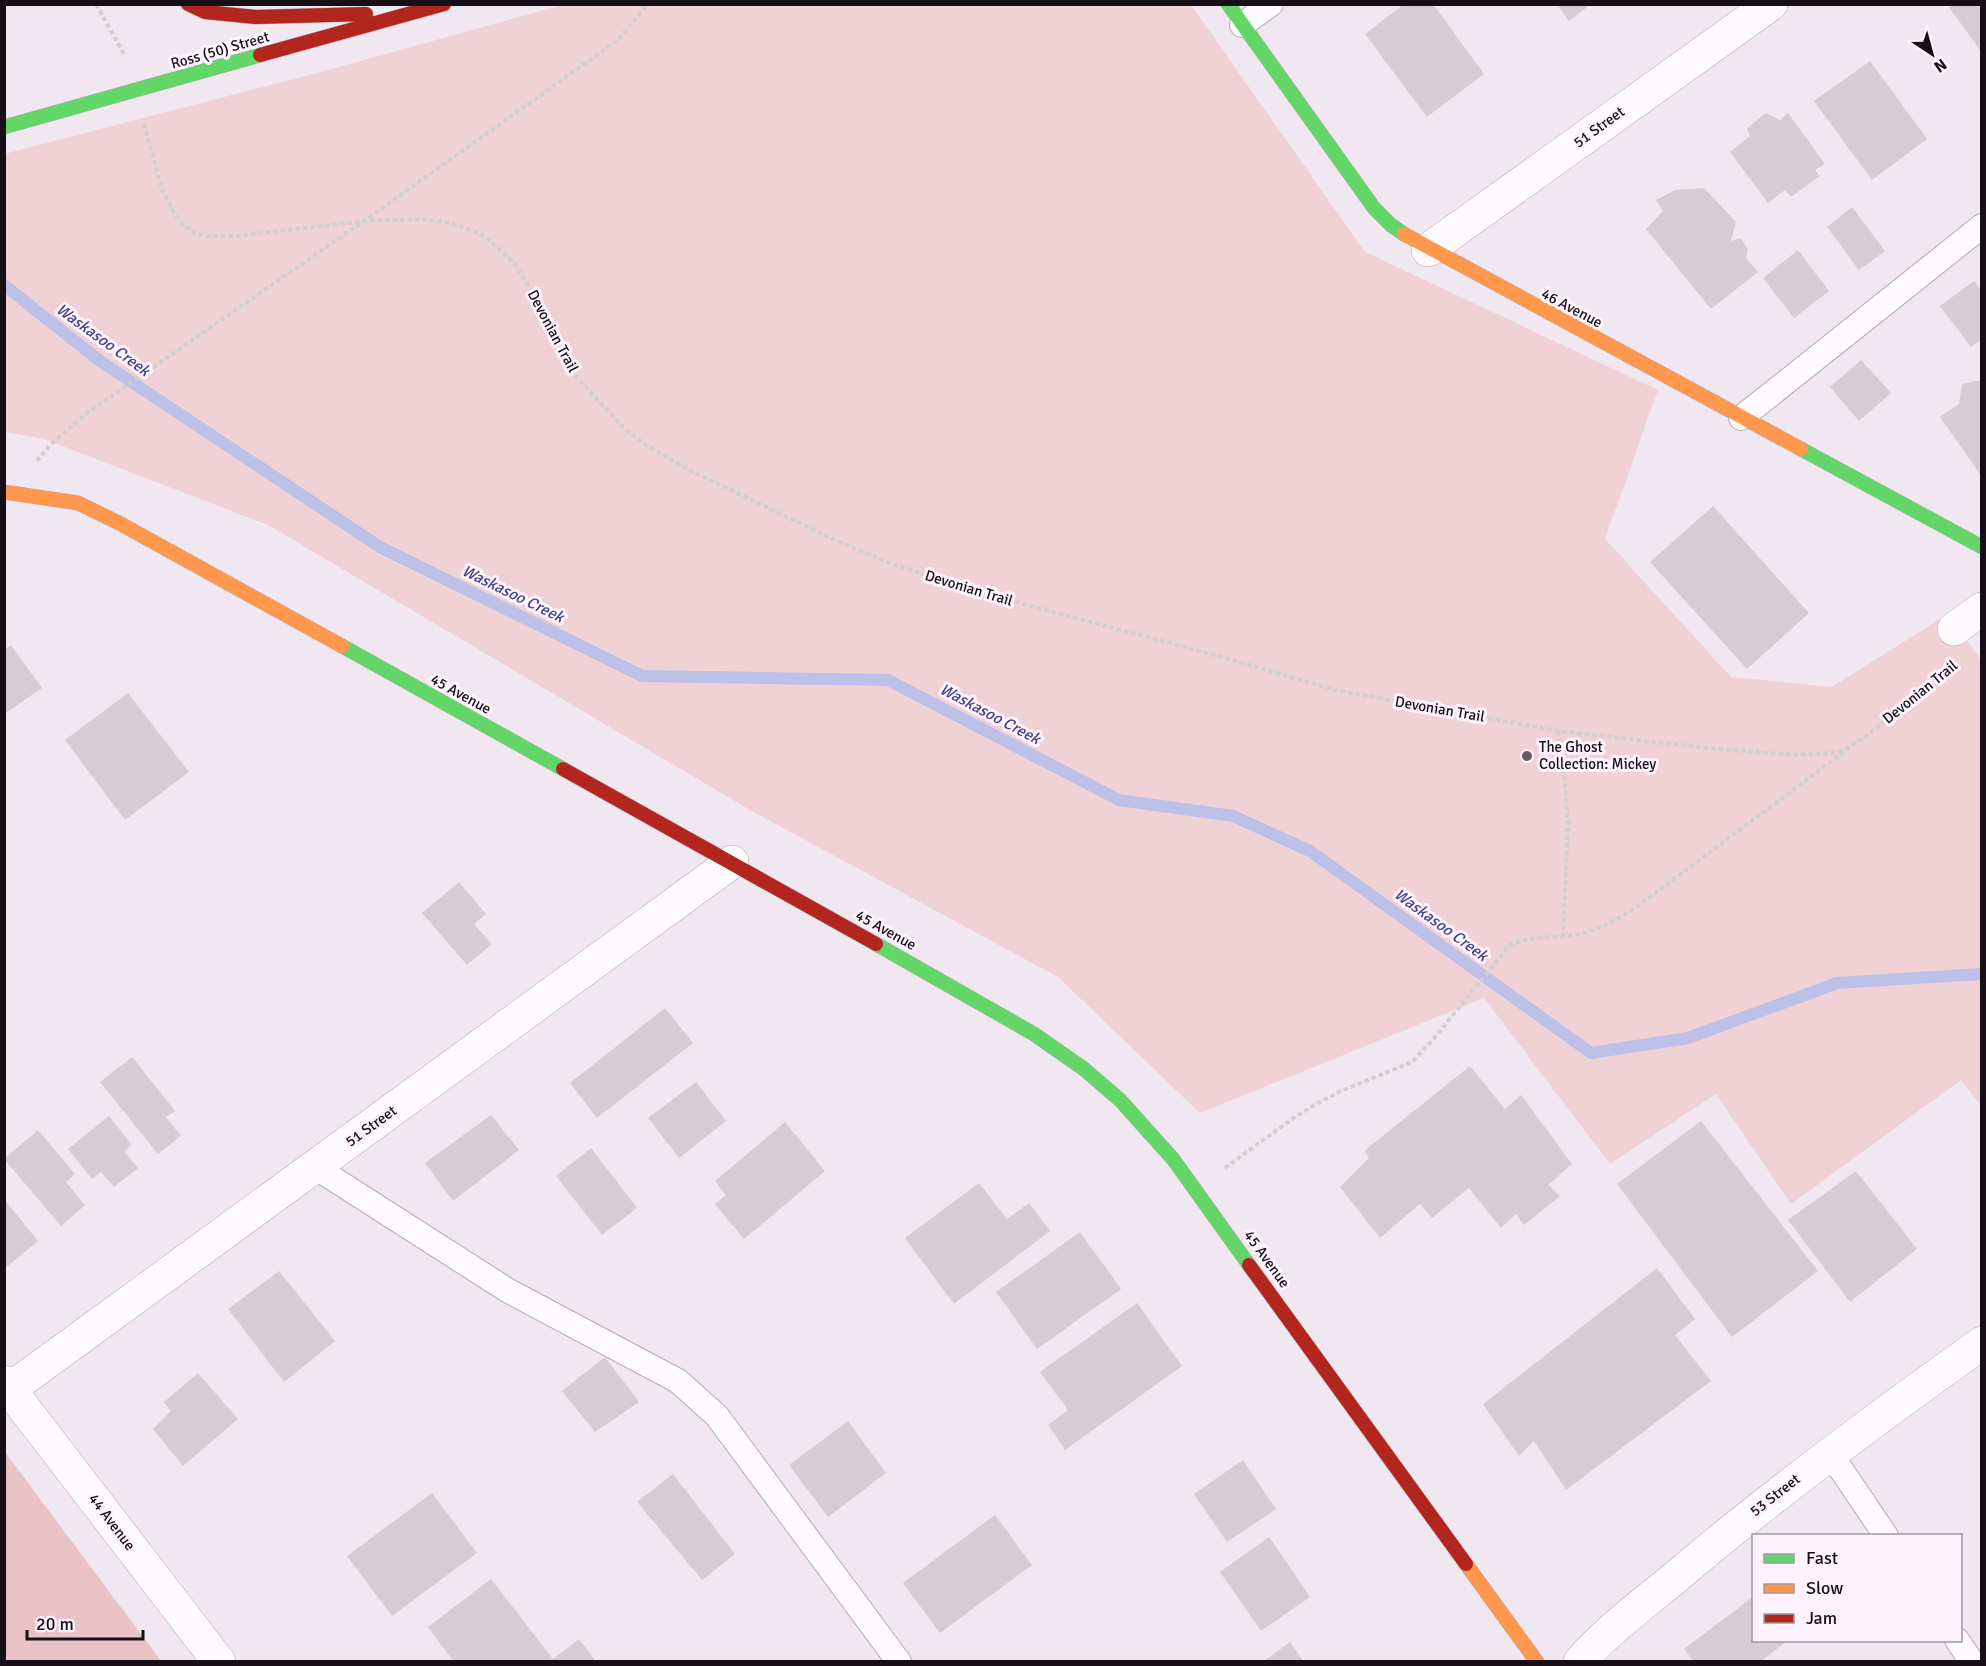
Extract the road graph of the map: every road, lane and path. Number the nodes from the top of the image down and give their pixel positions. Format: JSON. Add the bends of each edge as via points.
{"nodes":[{"id":1,"x":96,"y":4,"type":"edge"},
{"id":2,"x":188,"y":4,"type":"edge"},
{"id":3,"x":444,"y":4,"type":"edge"},
{"id":4,"x":648,"y":4,"type":"edge"},
{"id":5,"x":1227,"y":4,"type":"edge"},
{"id":6,"x":1271,"y":4,"type":"edge"},
{"id":7,"x":1771,"y":4,"type":"edge"},
{"id":8,"x":419,"y":12,"type":"junction"},
{"id":9,"x":1242,"y":25,"type":"junction"},
{"id":10,"x":130,"y":64,"type":"dead end"},
{"id":11,"x":142,"y":115,"type":"dead end"},
{"id":12,"x":4,"y":127,"type":"edge"},
{"id":13,"x":364,"y":220,"type":"junction"},
{"id":14,"x":1982,"y":226,"type":"edge"},
{"id":15,"x":1428,"y":250,"type":"junction"},
{"id":16,"x":1741,"y":418,"type":"junction"},
{"id":17,"x":36,"y":463,"type":"dead end"},
{"id":18,"x":4,"y":492,"type":"edge"},
{"id":19,"x":1982,"y":547,"type":"edge"},
{"id":20,"x":1982,"y":609,"type":"edge"},
{"id":21,"x":1954,"y":629,"type":"dead end"},
{"id":22,"x":1956,"y":662,"type":"dead end"},
{"id":23,"x":1558,"y":730,"type":"junction"},
{"id":24,"x":1865,"y":737,"type":"junction"},
{"id":25,"x":732,"y":862,"type":"junction"},
{"id":26,"x":1563,"y":936,"type":"junction"},
{"id":27,"x":315,"y":1167,"type":"junction"},
{"id":28,"x":1196,"y":1189,"type":"junction"},
{"id":29,"x":1982,"y":1343,"type":"edge"},
{"id":30,"x":7,"y":1386,"type":"edge"},
{"id":31,"x":1830,"y":1453,"type":"junction"},
{"id":32,"x":1885,"y":1534,"type":"edge"},
{"id":33,"x":1958,"y":1642,"type":"edge"},
{"id":34,"x":219,"y":1662,"type":"edge"},
{"id":35,"x":899,"y":1662,"type":"edge"},
{"id":36,"x":1537,"y":1662,"type":"edge"},
{"id":37,"x":1580,"y":1662,"type":"edge"},
{"id":38,"x":1972,"y":1662,"type":"edge"}],
"edges":[{"from":1,"to":10,"type":"path"},
{"from":2,"to":8,"type":"street","via":[[205,12],[256,17]]},
{"from":3,"to":8,"type":"street","name":"Ross (50) Street"},
{"from":4,"to":13,"type":"path","via":[[618,40]]},
{"from":5,"to":9,"type":"street","name":"46 Avenue"},
{"from":6,"to":9,"type":"lane"},
{"from":7,"to":15,"type":"street","name":"51 Street"},
{"from":8,"to":12,"type":"street","name":"Ross (50) Street"},
{"from":9,"to":15,"type":"street","name":"46 Avenue","via":[[1374,208]]},
{"from":11,"to":13,"type":"path","name":"Devonian Trail","via":[[162,189],[175,214],[194,233],[237,236]]},
{"from":13,"to":17,"type":"path","via":[[87,413],[51,444]]},
{"from":13,"to":23,"type":"path","name":"Devonian Trail","via":[[424,219],[450,223],[486,237],[524,278],[578,379],[624,428],[688,470],[839,542],[892,564],[990,595],[1335,690]]},
{"from":14,"to":16,"type":"lane"},
{"from":15,"to":16,"type":"street","name":"46 Avenue"},
{"from":16,"to":19,"type":"street","name":"46 Avenue"},
{"from":18,"to":25,"type":"street","name":"45 Avenue","via":[[78,503],[98,512]]},
{"from":20,"to":21,"type":"street"},
{"from":22,"to":24,"type":"path","name":"Devonian Trail"},
{"from":23,"to":24,"type":"path","name":"Devonian Trail","via":[[1794,755],[1841,750]]},
{"from":23,"to":26,"type":"path","via":[[1568,824]]},
{"from":24,"to":26,"type":"path","via":[[1638,906],[1590,931]]},
{"from":25,"to":27,"type":"street","name":"51 Street"},
{"from":25,"to":28,"type":"street","name":"45 Avenue","via":[[991,1008],[1084,1069],[1120,1100]]},
{"from":26,"to":28,"type":"path","via":[[1528,939],[1509,946],[1412,1062],[1341,1091],[1300,1114]]},
{"from":27,"to":30,"type":"street","name":"51 Street"},
{"from":27,"to":35,"type":"lane","via":[[507,1290],[678,1381],[717,1416]]},
{"from":28,"to":36,"type":"street","name":"45 Avenue"},
{"from":29,"to":31,"type":"street","name":"53 Street"},
{"from":30,"to":34,"type":"street","name":"44 Avenue"},
{"from":31,"to":32,"type":"lane"},
{"from":31,"to":37,"type":"street","name":"53 Street","via":[[1745,1519]]},
{"from":33,"to":38,"type":"lane"}]}
